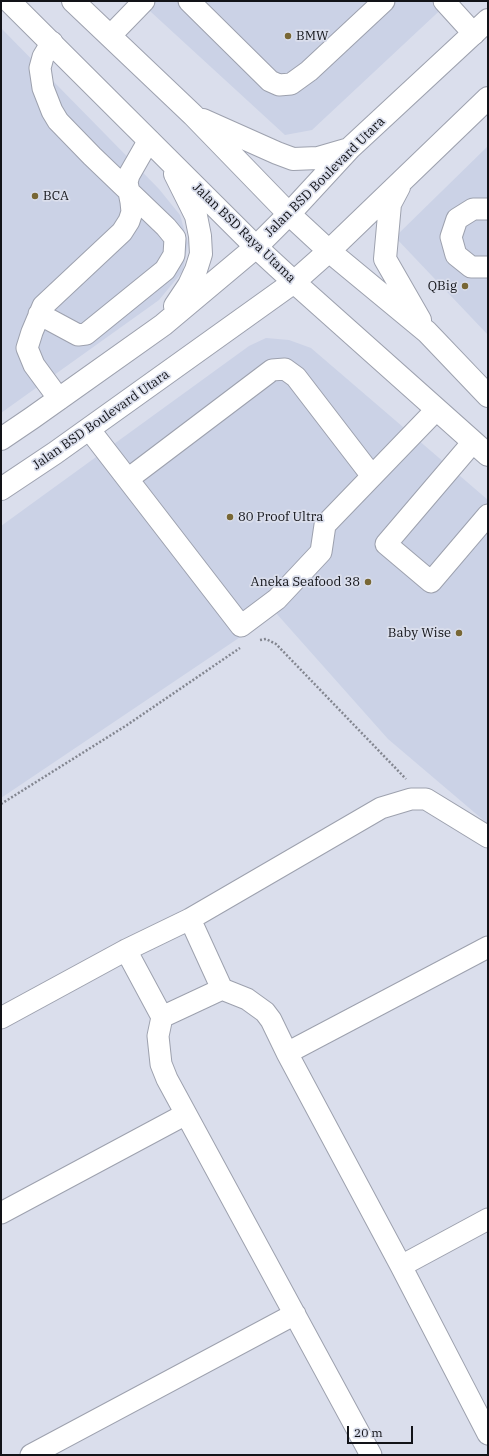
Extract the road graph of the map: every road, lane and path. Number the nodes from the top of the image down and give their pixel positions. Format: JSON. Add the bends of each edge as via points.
{"nodes":[{"id":1,"x":9,"y":1,"type":"edge"},
{"id":2,"x":73,"y":1,"type":"edge"},
{"id":3,"x":144,"y":1,"type":"edge"},
{"id":4,"x":189,"y":1,"type":"edge"},
{"id":5,"x":384,"y":1,"type":"edge"},
{"id":6,"x":444,"y":1,"type":"edge"},
{"id":7,"x":481,"y":27,"type":"edge"},
{"id":8,"x":110,"y":36,"type":"junction"},
{"id":9,"x":52,"y":42,"type":"junction"},
{"id":10,"x":488,"y":98,"type":"edge"},
{"id":11,"x":193,"y":115,"type":"junction"},
{"id":12,"x":149,"y":140,"type":"junction"},
{"id":13,"x":349,"y":149,"type":"junction"},
{"id":14,"x":167,"y":159,"type":"junction"},
{"id":15,"x":402,"y":180,"type":"junction"},
{"id":16,"x":128,"y":191,"type":"junction"},
{"id":17,"x":488,"y":209,"type":"edge"},
{"id":18,"x":289,"y":214,"type":"junction"},
{"id":19,"x":256,"y":247,"type":"junction"},
{"id":20,"x":329,"y":251,"type":"junction"},
{"id":21,"x":488,"y":267,"type":"edge"},
{"id":22,"x":294,"y":282,"type":"junction"},
{"id":23,"x":39,"y":314,"type":"junction"},
{"id":24,"x":163,"y":324,"type":"junction"},
{"id":25,"x":427,"y":332,"type":"junction"},
{"id":26,"x":488,"y":396,"type":"edge"},
{"id":27,"x":59,"y":399,"type":"junction"},
{"id":28,"x":436,"y":410,"type":"junction"},
{"id":29,"x":90,"y":428,"type":"junction"},
{"id":30,"x":1,"y":439,"type":"edge"},
{"id":31,"x":481,"y":449,"type":"edge"},
{"id":32,"x":372,"y":476,"type":"junction"},
{"id":33,"x":128,"y":479,"type":"junction"},
{"id":34,"x":1,"y":489,"type":"edge"},
{"id":35,"x":488,"y":515,"type":"edge"},
{"id":36,"x":259,"y":640,"type":"dead end"},
{"id":37,"x":245,"y":646,"type":"dead end"},
{"id":38,"x":426,"y":799,"type":"junction"},
{"id":39,"x":1,"y":804,"type":"edge"},
{"id":40,"x":488,"y":838,"type":"edge"},
{"id":41,"x":190,"y":919,"type":"junction"},
{"id":42,"x":488,"y":947,"type":"edge"},
{"id":43,"x":126,"y":950,"type":"junction"},
{"id":44,"x":222,"y":989,"type":"junction"},
{"id":45,"x":162,"y":1017,"type":"junction"},
{"id":46,"x":1,"y":1018,"type":"edge"},
{"id":47,"x":287,"y":1053,"type":"junction"},
{"id":48,"x":186,"y":1114,"type":"junction"},
{"id":49,"x":1,"y":1213,"type":"edge"},
{"id":50,"x":488,"y":1219,"type":"edge"},
{"id":51,"x":401,"y":1266,"type":"junction"},
{"id":52,"x":295,"y":1314,"type":"junction"},
{"id":53,"x":488,"y":1434,"type":"edge"},
{"id":54,"x":30,"y":1455,"type":"edge"},
{"id":55,"x":371,"y":1455,"type":"edge"}],
"edges":[{"from":1,"to":9,"type":"main road","name":"Jalan BSD Raya Utama"},
{"from":2,"to":8,"type":"main road"},
{"from":3,"to":8,"type":"street"},
{"from":4,"to":5,"type":"street","via":[[270,81],[279,85],[291,84],[310,71]]},
{"from":6,"to":7,"type":"street"},
{"from":7,"to":13,"type":"main road","name":"Jalan BSD Boulevard Utara"},
{"from":8,"to":11,"type":"main road"},
{"from":9,"to":12,"type":"main road","name":"Jalan BSD Raya Utama"},
{"from":9,"to":16,"type":"street","via":[[40,68],[43,88],[52,110],[58,121]]},
{"from":10,"to":15,"type":"main road","name":"Jalan BSD Boulevard Utara"},
{"from":11,"to":13,"type":"main road","via":[[294,159],[318,158]]},
{"from":11,"to":18,"type":"main road"},
{"from":12,"to":14,"type":"main road","name":"Jalan BSD Raya Utama"},
{"from":12,"to":16,"type":"street","via":[[128,175]]},
{"from":13,"to":18,"type":"main road","name":"Jalan BSD Boulevard Utara"},
{"from":14,"to":19,"type":"main road","name":"Jalan BSD Raya Utama"},
{"from":14,"to":24,"type":"main road","via":[[196,216],[201,254],[190,286]]},
{"from":15,"to":20,"type":"main road","name":"Jalan BSD Boulevard Utara"},
{"from":15,"to":25,"type":"main road","via":[[390,204],[385,259]]},
{"from":16,"to":23,"type":"street","via":[[132,212],[122,232],[43,306]]},
{"from":16,"to":23,"type":"street","via":[[175,238],[174,255],[165,270],[86,334],[78,335]]},
{"from":17,"to":21,"type":"street","via":[[473,209],[457,219],[451,237],[456,255],[471,267]]},
{"from":18,"to":19,"type":"main road","name":"Jalan BSD Boulevard Utara"},
{"from":18,"to":20,"type":"main road"},
{"from":19,"to":22,"type":"main road","name":"Jalan BSD Raya Utama"},
{"from":19,"to":24,"type":"main road","name":"Jalan BSD Boulevard Utara"},
{"from":20,"to":22,"type":"main road","name":"Jalan BSD Boulevard Utara"},
{"from":20,"to":25,"type":"main road"},
{"from":22,"to":28,"type":"main road","name":"Jalan BSD Raya Utama"},
{"from":22,"to":29,"type":"main road","name":"Jalan BSD Boulevard Utara"},
{"from":23,"to":27,"type":"street","via":[[27,348],[34,364]]},
{"from":24,"to":27,"type":"main road","name":"Jalan BSD Boulevard Utara"},
{"from":25,"to":26,"type":"main road"},
{"from":27,"to":30,"type":"main road","name":"Jalan BSD Boulevard Utara"},
{"from":28,"to":31,"type":"main road","name":"Jalan BSD Raya Utama"},
{"from":28,"to":32,"type":"street"},
{"from":29,"to":33,"type":"street"},
{"from":29,"to":34,"type":"main road","name":"Jalan BSD Boulevard Utara"},
{"from":31,"to":35,"type":"street","via":[[386,544],[431,582]]},
{"from":32,"to":33,"type":"street","via":[[296,377],[285,369],[272,370]]},
{"from":32,"to":33,"type":"street","via":[[325,525],[321,552],[277,599],[241,626]]},
{"from":36,"to":38,"type":"path","via":[[266,639],[276,644]]},
{"from":37,"to":39,"type":"path","via":[[128,725]]},
{"from":38,"to":40,"type":"street"},
{"from":38,"to":41,"type":"street","via":[[411,799],[381,808]]},
{"from":41,"to":43,"type":"street"},
{"from":41,"to":44,"type":"street"},
{"from":42,"to":47,"type":"street"},
{"from":43,"to":45,"type":"street"},
{"from":43,"to":46,"type":"street"},
{"from":44,"to":45,"type":"street"},
{"from":44,"to":47,"type":"street","via":[[247,999],[265,1012]]},
{"from":45,"to":48,"type":"street","via":[[158,1036],[161,1064]]},
{"from":47,"to":51,"type":"street"},
{"from":48,"to":49,"type":"street"},
{"from":48,"to":52,"type":"street"},
{"from":50,"to":51,"type":"street"},
{"from":51,"to":53,"type":"street"},
{"from":52,"to":54,"type":"street"},
{"from":52,"to":55,"type":"street"}]}
